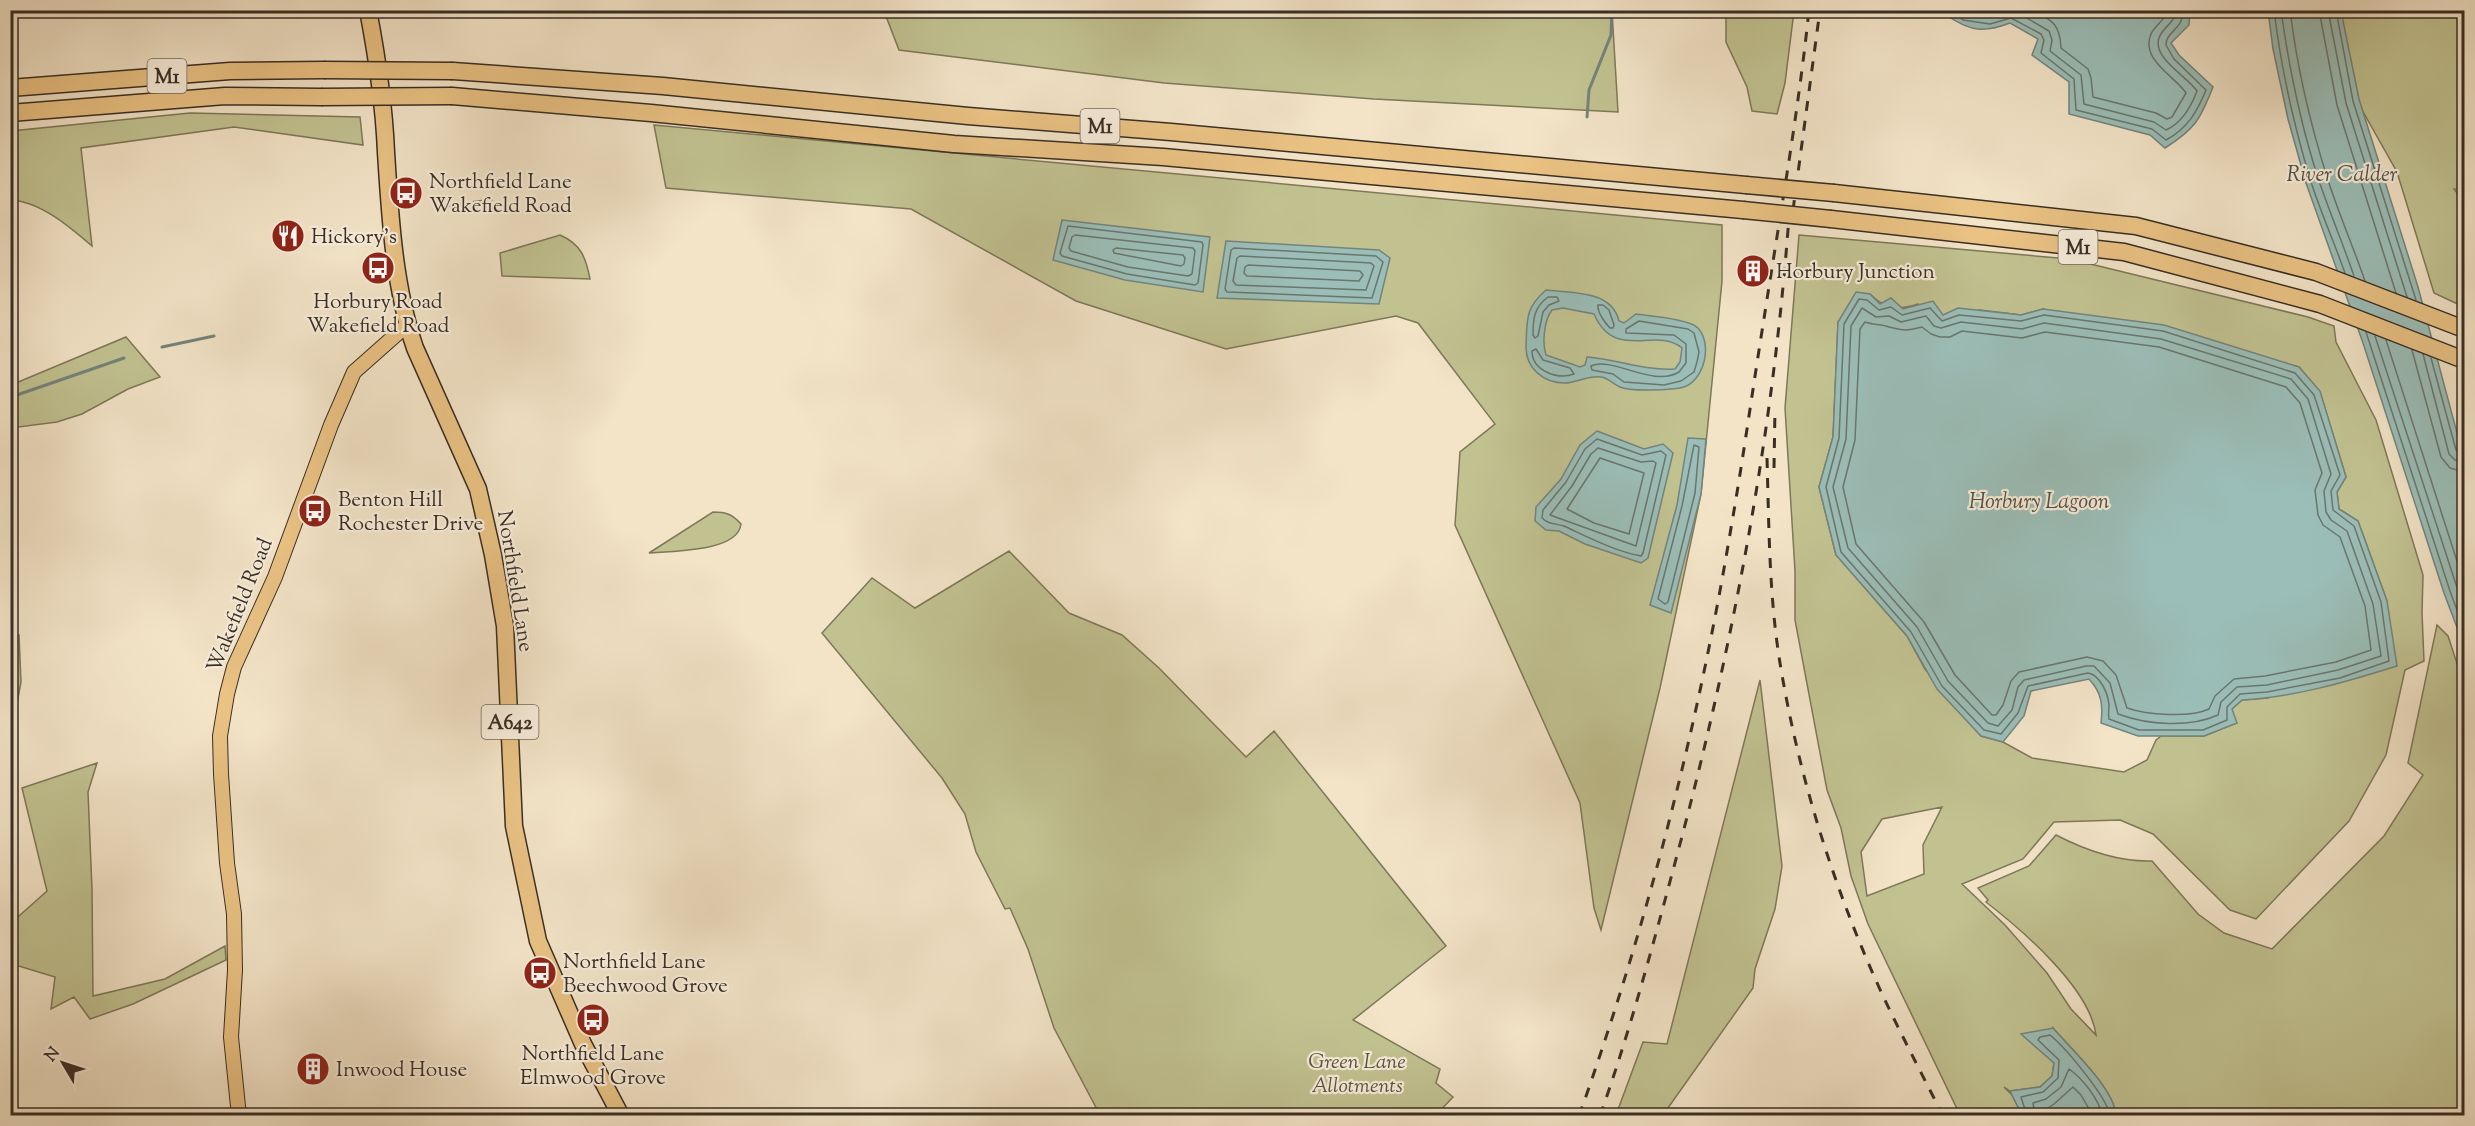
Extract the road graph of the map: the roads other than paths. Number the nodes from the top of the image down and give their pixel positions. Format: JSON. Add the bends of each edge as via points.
{"nodes":[{"id":1,"x":368,"y":10,"type":"edge"},
{"id":2,"x":10,"y":88,"type":"edge"},
{"id":3,"x":10,"y":113,"type":"edge"},
{"id":4,"x":407,"y":325,"type":"junction"},
{"id":5,"x":2464,"y":329,"type":"edge"},
{"id":6,"x":2464,"y":360,"type":"edge"},
{"id":7,"x":239,"y":1116,"type":"edge"},
{"id":8,"x":621,"y":1116,"type":"edge"}],
"edges":[{"from":1,"to":4,"type":"highway","name":"Northfield Lane","number":"A642","via":[[380,85],[390,221]]},
{"from":2,"to":5,"type":"highway","number":"M1","bridge":true,"via":[[230,71],[453,71],[663,86],[1834,193],[2136,226],[2316,273]]},
{"from":3,"to":6,"type":"highway","number":"M1","bridge":true,"via":[[225,96],[452,96],[954,144],[1163,157],[1743,210],[2124,252],[2320,304]]},
{"from":4,"to":7,"type":"main road","name":"Wakefield Road","via":[[354,372],[226,694],[220,736],[221,774],[234,914],[231,1037]]},
{"from":4,"to":8,"type":"highway","name":"Northfield Lane","number":"A642","via":[[478,489],[493,555],[505,626],[514,826],[538,941],[583,1044]]}]}
